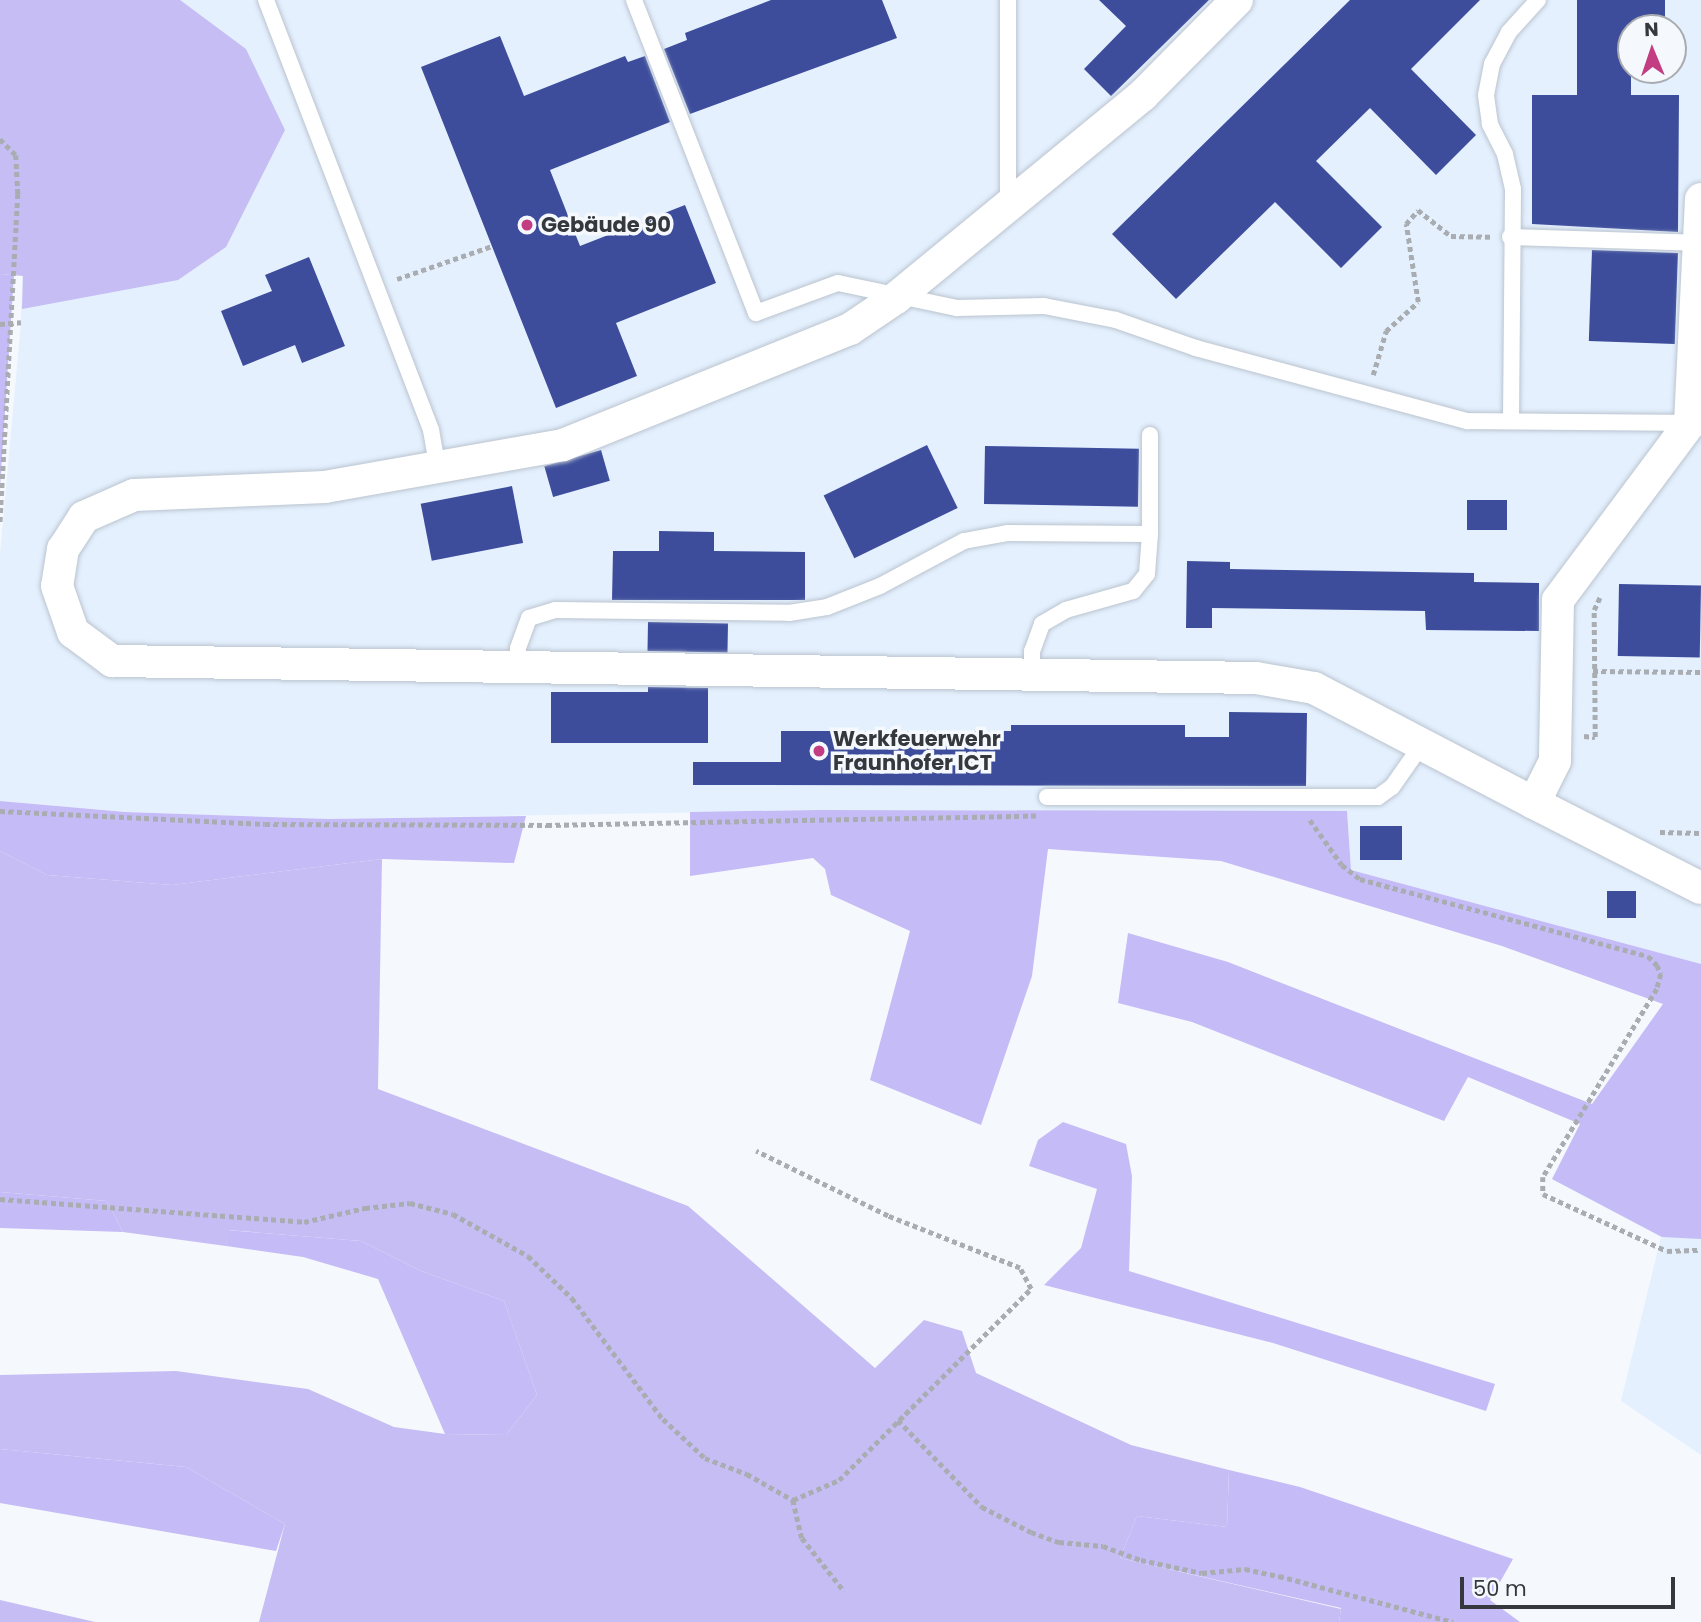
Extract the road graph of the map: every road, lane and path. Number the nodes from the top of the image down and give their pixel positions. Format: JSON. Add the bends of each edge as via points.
{"nodes":[{"id":1,"x":266,"y":0,"type":"edge"},
{"id":2,"x":634,"y":0,"type":"edge"},
{"id":3,"x":1008,"y":0,"type":"edge"},
{"id":4,"x":1237,"y":0,"type":"edge"},
{"id":5,"x":1538,"y":0,"type":"edge"},
{"id":6,"x":0,"y":139,"type":"edge"},
{"id":7,"x":1701,"y":199,"type":"edge"},
{"id":8,"x":1008,"y":206,"type":"junction"},
{"id":9,"x":1510,"y":237,"type":"junction"},
{"id":10,"x":1696,"y":243,"type":"junction"},
{"id":11,"x":492,"y":246,"type":"dead end"},
{"id":12,"x":376,"y":286,"type":"junction"},
{"id":13,"x":897,"y":299,"type":"junction"},
{"id":14,"x":21,"y":322,"type":"dead end"},
{"id":15,"x":15,"y":323,"type":"junction"},
{"id":16,"x":0,"y":324,"type":"edge"},
{"id":17,"x":1367,"y":392,"type":"junction"},
{"id":18,"x":1695,"y":407,"type":"edge"},
{"id":19,"x":1511,"y":421,"type":"junction"},
{"id":20,"x":1150,"y":435,"type":"dead end"},
{"id":21,"x":2,"y":468,"type":"edge"},
{"id":22,"x":439,"y":469,"type":"junction"},
{"id":23,"x":0,"y":525,"type":"edge"},
{"id":24,"x":1150,"y":534,"type":"junction"},
{"id":25,"x":1604,"y":588,"type":"dead end"},
{"id":26,"x":517,"y":668,"type":"junction"},
{"id":27,"x":1556,"y":669,"type":"junction"},
{"id":28,"x":1594,"y":671,"type":"junction"},
{"id":29,"x":1701,"y":672,"type":"edge"},
{"id":30,"x":1032,"y":673,"type":"junction"},
{"id":31,"x":1572,"y":736,"type":"dead end"},
{"id":32,"x":1420,"y":747,"type":"junction"},
{"id":33,"x":1047,"y":797,"type":"dead end"},
{"id":34,"x":1534,"y":803,"type":"junction"},
{"id":35,"x":0,"y":811,"type":"edge"},
{"id":36,"x":1050,"y":816,"type":"dead end"},
{"id":37,"x":1308,"y":818,"type":"dead end"},
{"id":38,"x":1650,"y":832,"type":"dead end"},
{"id":39,"x":1701,"y":833,"type":"edge"},
{"id":40,"x":1701,"y":888,"type":"edge"},
{"id":41,"x":756,"y":1151,"type":"dead end"},
{"id":42,"x":0,"y":1199,"type":"edge"},
{"id":43,"x":1701,"y":1250,"type":"edge"},
{"id":44,"x":898,"y":1420,"type":"junction"},
{"id":45,"x":793,"y":1500,"type":"junction"},
{"id":46,"x":844,"y":1591,"type":"dead end"},
{"id":47,"x":1453,"y":1622,"type":"edge"}],
"edges":[{"from":1,"to":12,"type":"lane"},
{"from":2,"to":13,"type":"lane","via":[[756,313],[838,283],[867,286]]},
{"from":3,"to":8,"type":"lane"},
{"from":4,"to":8,"type":"street","via":[[1143,95]]},
{"from":5,"to":9,"type":"lane","via":[[1509,32],[1492,64],[1486,95],[1490,124],[1505,154],[1513,189]]},
{"from":6,"to":15,"type":"path","via":[[16,155]]},
{"from":7,"to":10,"type":"street"},
{"from":8,"to":13,"type":"street"},
{"from":9,"to":10,"type":"lane"},
{"from":9,"to":17,"type":"path","via":[[1451,236],[1418,210],[1406,224],[1418,302],[1386,331]]},
{"from":9,"to":19,"type":"lane"},
{"from":10,"to":18,"type":"street"},
{"from":11,"to":12,"type":"path"},
{"from":12,"to":22,"type":"lane","via":[[431,430]]},
{"from":13,"to":17,"type":"lane","via":[[957,308],[1044,306],[1116,320],[1196,348]]},
{"from":13,"to":22,"type":"street","via":[[850,329],[564,445]]},
{"from":14,"to":15,"type":"path"},
{"from":15,"to":16,"type":"path"},
{"from":15,"to":21,"type":"path"},
{"from":17,"to":19,"type":"lane","via":[[1467,421]]},
{"from":18,"to":19,"type":"lane"},
{"from":18,"to":27,"type":"street","via":[[1558,600]]},
{"from":20,"to":24,"type":"lane"},
{"from":21,"to":23,"type":"path"},
{"from":22,"to":26,"type":"street","via":[[325,487],[134,495],[84,517],[64,549],[57,586],[73,632],[112,661]]},
{"from":24,"to":26,"type":"lane","via":[[1008,533],[964,541],[880,586],[827,607],[789,613],[555,610],[529,618],[518,648]]},
{"from":24,"to":30,"type":"lane","via":[[1147,574],[1133,591],[1066,610],[1042,624],[1032,651]]},
{"from":25,"to":28,"type":"path","via":[[1594,610]]},
{"from":26,"to":30,"type":"street"},
{"from":27,"to":28,"type":"path"},
{"from":27,"to":34,"type":"street","via":[[1555,761]]},
{"from":28,"to":29,"type":"path"},
{"from":28,"to":31,"type":"path","via":[[1595,737]]},
{"from":30,"to":32,"type":"street","via":[[1256,678],[1314,688]]},
{"from":32,"to":33,"type":"lane","via":[[1392,787],[1378,797]]},
{"from":32,"to":34,"type":"street"},
{"from":34,"to":40,"type":"street"},
{"from":35,"to":36,"type":"path","via":[[279,824]]},
{"from":37,"to":43,"type":"path","via":[[1342,864],[1360,879],[1648,956],[1657,965],[1661,974],[1657,989],[1543,1177],[1543,1194],[1667,1251]]},
{"from":38,"to":39,"type":"path"},
{"from":41,"to":44,"type":"path","via":[[888,1216],[1020,1268],[1026,1279],[1031,1289]]},
{"from":42,"to":45,"type":"path","via":[[304,1223],[410,1203],[453,1214],[528,1256],[572,1298],[663,1419],[705,1458],[747,1474]]},
{"from":44,"to":45,"type":"path","via":[[839,1480]]},
{"from":44,"to":47,"type":"path","via":[[982,1507],[1031,1532],[1202,1573],[1245,1569],[1279,1576]]},
{"from":45,"to":46,"type":"path","via":[[802,1538]]}]}
